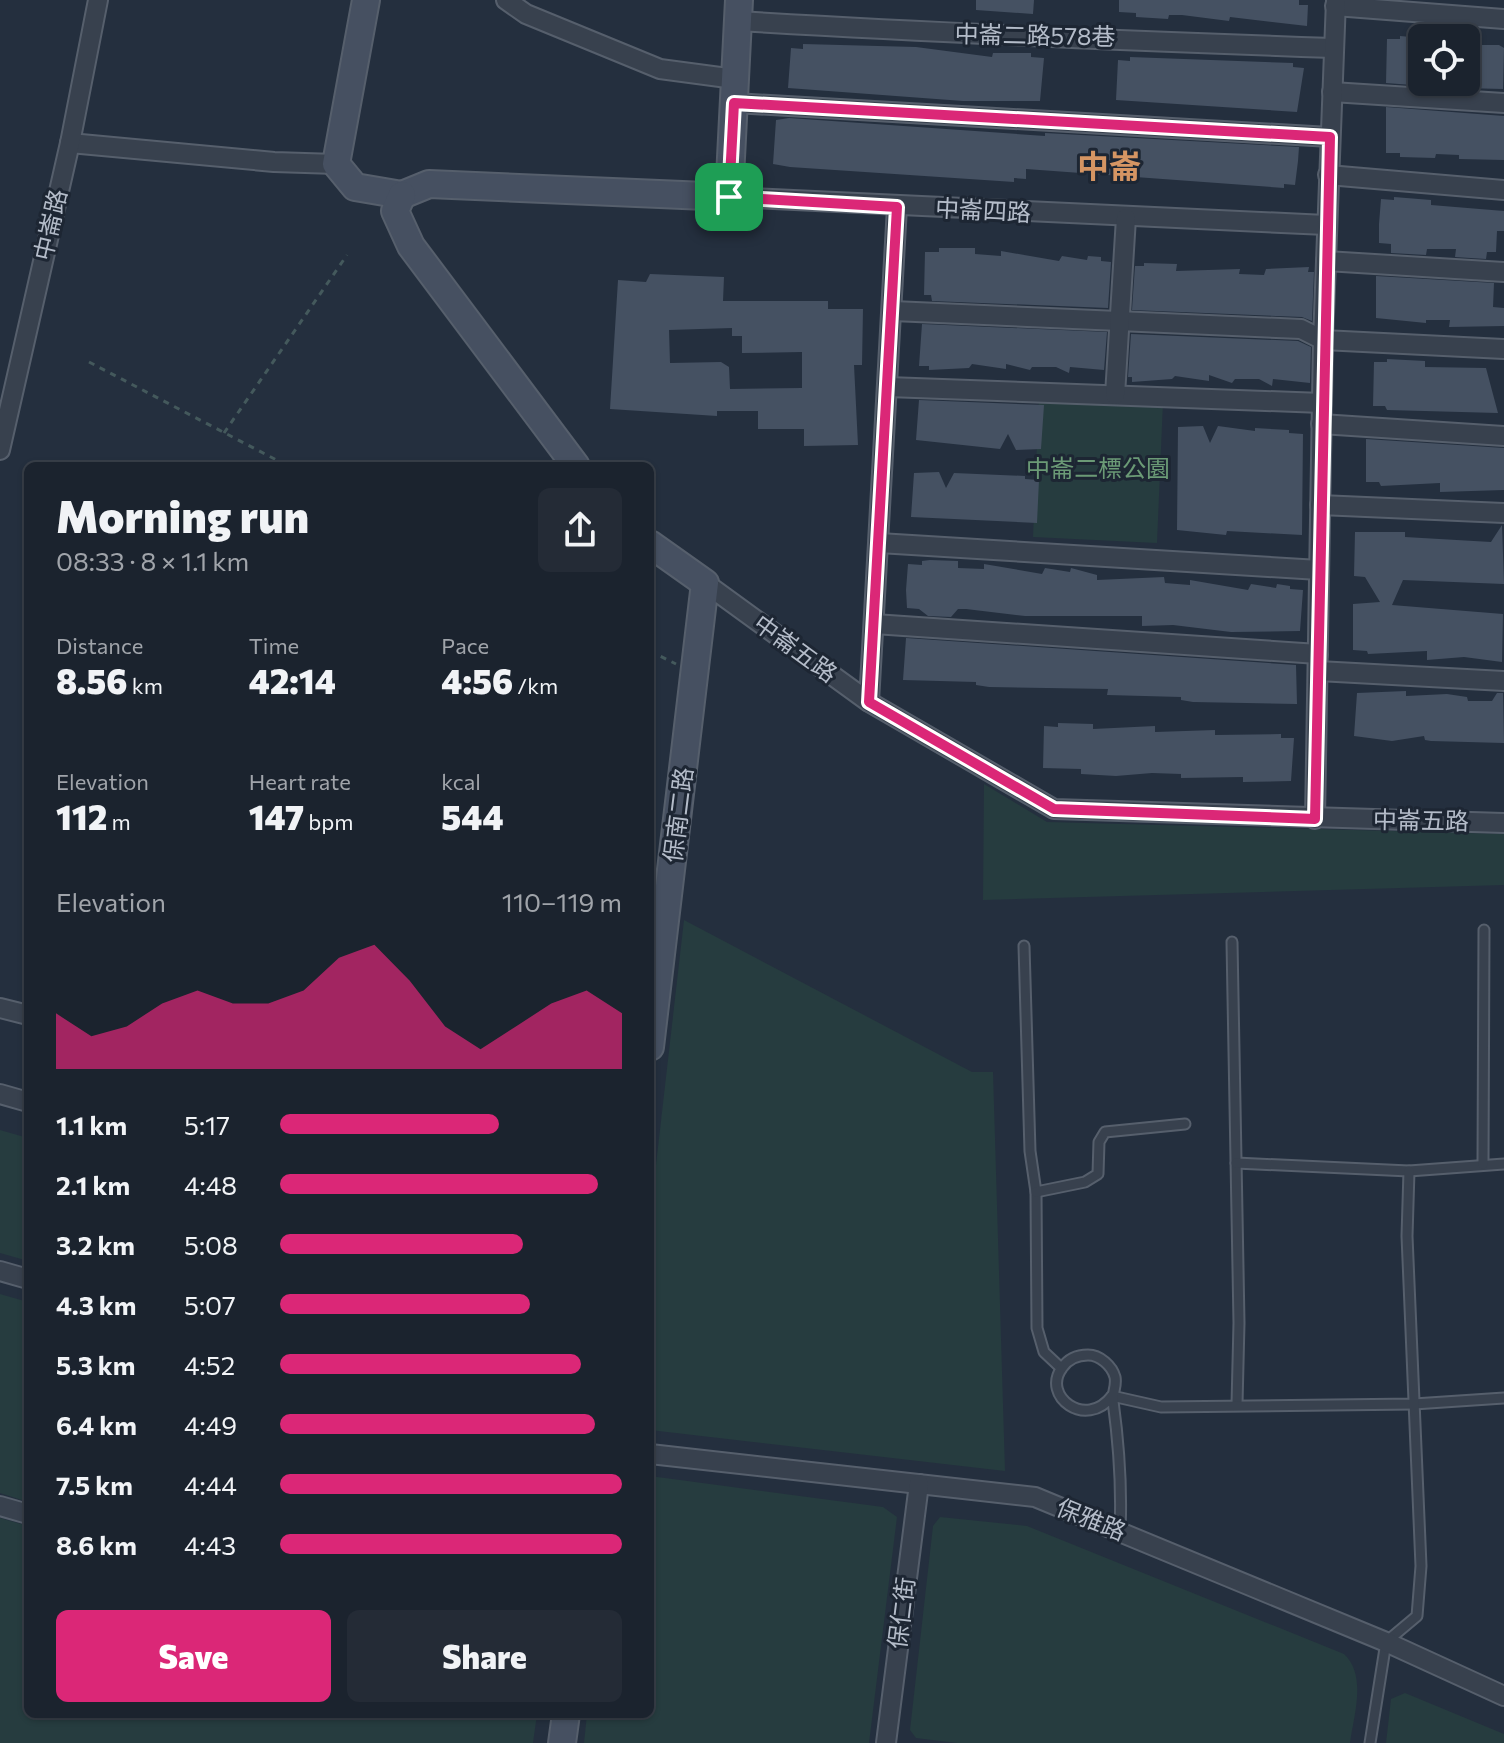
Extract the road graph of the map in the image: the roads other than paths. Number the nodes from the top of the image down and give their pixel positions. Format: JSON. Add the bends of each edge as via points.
{"nodes":[{"id":1,"x":98,"y":0,"type":"edge"},
{"id":2,"x":366,"y":0,"type":"edge"},
{"id":3,"x":506,"y":0,"type":"edge"},
{"id":4,"x":1336,"y":3,"type":"edge"},
{"id":5,"x":738,"y":10,"type":"edge"},
{"id":6,"x":1504,"y":19,"type":"edge"},
{"id":7,"x":1333,"y":48,"type":"junction"},
{"id":8,"x":734,"y":91,"type":"junction"},
{"id":9,"x":1332,"y":92,"type":"junction"},
{"id":10,"x":1504,"y":103,"type":"edge"},
{"id":11,"x":1330,"y":137,"type":"junction"},
{"id":12,"x":70,"y":143,"type":"junction"},
{"id":13,"x":336,"y":164,"type":"junction"},
{"id":14,"x":1328,"y":175,"type":"junction"},
{"id":15,"x":1504,"y":190,"type":"edge"},
{"id":16,"x":402,"y":195,"type":"junction"},
{"id":17,"x":729,"y":197,"type":"junction"},
{"id":18,"x":897,"y":207,"type":"junction"},
{"id":19,"x":1126,"y":218,"type":"junction"},
{"id":20,"x":1326,"y":225,"type":"junction"},
{"id":21,"x":1326,"y":261,"type":"junction"},
{"id":22,"x":1504,"y":272,"type":"edge"},
{"id":23,"x":893,"y":311,"type":"junction"},
{"id":24,"x":1118,"y":319,"type":"junction"},
{"id":25,"x":1323,"y":340,"type":"junction"},
{"id":26,"x":1504,"y":349,"type":"edge"},
{"id":27,"x":888,"y":387,"type":"junction"},
{"id":28,"x":1115,"y":395,"type":"junction"},
{"id":29,"x":1322,"y":403,"type":"junction"},
{"id":30,"x":1321,"y":424,"type":"junction"},
{"id":31,"x":1504,"y":436,"type":"edge"},
{"id":32,"x":0,"y":450,"type":"edge"},
{"id":33,"x":573,"y":462,"type":"edge"},
{"id":34,"x":1320,"y":505,"type":"junction"},
{"id":35,"x":1504,"y":513,"type":"edge"},
{"id":36,"x":879,"y":543,"type":"junction"},
{"id":37,"x":654,"y":547,"type":"edge"},
{"id":38,"x":1319,"y":570,"type":"junction"},
{"id":39,"x":705,"y":583,"type":"junction"},
{"id":40,"x":874,"y":624,"type":"junction"},
{"id":41,"x":1318,"y":662,"type":"junction"},
{"id":42,"x":1504,"y":681,"type":"edge"},
{"id":43,"x":869,"y":702,"type":"junction"},
{"id":44,"x":1315,"y":819,"type":"junction"},
{"id":45,"x":1504,"y":823,"type":"edge"},
{"id":46,"x":1484,"y":930,"type":"dead end"},
{"id":47,"x":1232,"y":942,"type":"dead end"},
{"id":48,"x":1024,"y":946,"type":"dead end"},
{"id":49,"x":0,"y":1008,"type":"edge"},
{"id":50,"x":654,"y":1013,"type":"edge"},
{"id":51,"x":24,"y":1014,"type":"edge"},
{"id":52,"x":0,"y":1094,"type":"edge"},
{"id":53,"x":24,"y":1101,"type":"edge"},
{"id":54,"x":1185,"y":1124,"type":"dead end"},
{"id":55,"x":1236,"y":1163,"type":"junction"},
{"id":56,"x":1483,"y":1164,"type":"junction"},
{"id":57,"x":1504,"y":1164,"type":"edge"},
{"id":58,"x":1409,"y":1171,"type":"junction"},
{"id":59,"x":1036,"y":1192,"type":"junction"},
{"id":60,"x":0,"y":1271,"type":"edge"},
{"id":61,"x":24,"y":1278,"type":"edge"},
{"id":62,"x":1061,"y":1368,"type":"junction"},
{"id":63,"x":1112,"y":1396,"type":"junction"},
{"id":64,"x":1504,"y":1398,"type":"edge"},
{"id":65,"x":1237,"y":1404,"type":"junction"},
{"id":66,"x":1414,"y":1404,"type":"junction"},
{"id":67,"x":654,"y":1454,"type":"edge"},
{"id":68,"x":919,"y":1484,"type":"junction"},
{"id":69,"x":0,"y":1506,"type":"edge"},
{"id":70,"x":24,"y":1513,"type":"edge"},
{"id":71,"x":1120,"y":1532,"type":"junction"},
{"id":72,"x":1386,"y":1642,"type":"junction"},
{"id":73,"x":1504,"y":1696,"type":"edge"},
{"id":74,"x":565,"y":1718,"type":"edge"},
{"id":75,"x":562,"y":1743,"type":"edge"},
{"id":76,"x":886,"y":1743,"type":"edge"},
{"id":77,"x":1370,"y":1743,"type":"edge"}],
"edges":[{"from":1,"to":12,"type":"street","name":"中崙路"},
{"from":2,"to":13,"type":"street"},
{"from":3,"to":8,"type":"street","via":[[526,14],[660,69]]},
{"from":4,"to":6,"type":"street"},
{"from":4,"to":7,"type":"street"},
{"from":5,"to":7,"type":"street","name":"中崙二路578巷","via":[[977,36],[1100,36]]},
{"from":5,"to":8,"type":"street"},
{"from":7,"to":9,"type":"street"},
{"from":8,"to":11,"type":"street"},
{"from":8,"to":17,"type":"street"},
{"from":9,"to":10,"type":"street"},
{"from":9,"to":11,"type":"street"},
{"from":11,"to":14,"type":"street"},
{"from":12,"to":13,"type":"street"},
{"from":12,"to":32,"type":"street","name":"中崙路"},
{"from":13,"to":16,"type":"street","via":[[355,187]]},
{"from":14,"to":15,"type":"street"},
{"from":14,"to":20,"type":"street"},
{"from":16,"to":17,"type":"street","name":"中崙四路","via":[[429,184]]},
{"from":16,"to":33,"type":"street","via":[[395,211],[411,246]]},
{"from":17,"to":18,"type":"street","name":"中崙四路"},
{"from":18,"to":19,"type":"street","name":"中崙四路"},
{"from":18,"to":23,"type":"street"},
{"from":19,"to":20,"type":"street","name":"中崙四路"},
{"from":19,"to":24,"type":"street"},
{"from":20,"to":21,"type":"street"},
{"from":21,"to":22,"type":"street"},
{"from":21,"to":25,"type":"street"},
{"from":23,"to":24,"type":"street"},
{"from":23,"to":27,"type":"street"},
{"from":24,"to":25,"type":"street","via":[[1301,329]]},
{"from":24,"to":28,"type":"street"},
{"from":25,"to":26,"type":"street"},
{"from":25,"to":29,"type":"street"},
{"from":27,"to":28,"type":"street"},
{"from":27,"to":36,"type":"street"},
{"from":28,"to":29,"type":"street"},
{"from":29,"to":30,"type":"street"},
{"from":30,"to":31,"type":"street"},
{"from":30,"to":34,"type":"street"},
{"from":34,"to":35,"type":"street"},
{"from":34,"to":38,"type":"street"},
{"from":36,"to":38,"type":"street"},
{"from":36,"to":40,"type":"street"},
{"from":37,"to":39,"type":"street","name":"中崙五路"},
{"from":38,"to":41,"type":"street"},
{"from":39,"to":43,"type":"street","name":"中崙五路"},
{"from":39,"to":50,"type":"street","name":"保南二路"},
{"from":40,"to":41,"type":"street"},
{"from":40,"to":43,"type":"street"},
{"from":41,"to":42,"type":"street"},
{"from":41,"to":44,"type":"street"},
{"from":43,"to":44,"type":"street","name":"中崙五路","via":[[1054,809]]},
{"from":44,"to":45,"type":"street","name":"中崙五路"},
{"from":46,"to":56,"type":"lane"},
{"from":47,"to":55,"type":"lane"},
{"from":48,"to":59,"type":"lane"},
{"from":49,"to":51,"type":"street"},
{"from":52,"to":53,"type":"street"},
{"from":54,"to":59,"type":"lane","via":[[1105,1132],[1099,1142],[1098,1174],[1085,1182]]},
{"from":55,"to":58,"type":"lane"},
{"from":55,"to":65,"type":"lane"},
{"from":56,"to":57,"type":"lane"},
{"from":56,"to":58,"type":"lane"},
{"from":58,"to":66,"type":"lane"},
{"from":59,"to":62,"type":"lane","via":[[1037,1328],[1044,1352]]},
{"from":60,"to":61,"type":"street"},
{"from":62,"to":63,"type":"lane","via":[[1075,1356],[1092,1354],[1107,1362],[1115,1376]]},
{"from":62,"to":63,"type":"lane","via":[[1060,1396],[1069,1407],[1090,1412]]},
{"from":63,"to":65,"type":"lane","via":[[1161,1407]]},
{"from":63,"to":71,"type":"lane","via":[[1120,1442]]},
{"from":64,"to":66,"type":"lane"},
{"from":65,"to":66,"type":"lane"},
{"from":66,"to":72,"type":"lane","via":[[1421,1566],[1417,1616]]},
{"from":67,"to":68,"type":"street","name":"保雅路"},
{"from":68,"to":71,"type":"street","name":"保雅路","via":[[1035,1497]]},
{"from":68,"to":76,"type":"street","name":"保仁街"},
{"from":69,"to":70,"type":"street"},
{"from":71,"to":72,"type":"street","name":"保雅路"},
{"from":72,"to":73,"type":"street","name":"保雅路"},
{"from":72,"to":77,"type":"lane"},
{"from":74,"to":75,"type":"street"}]}
